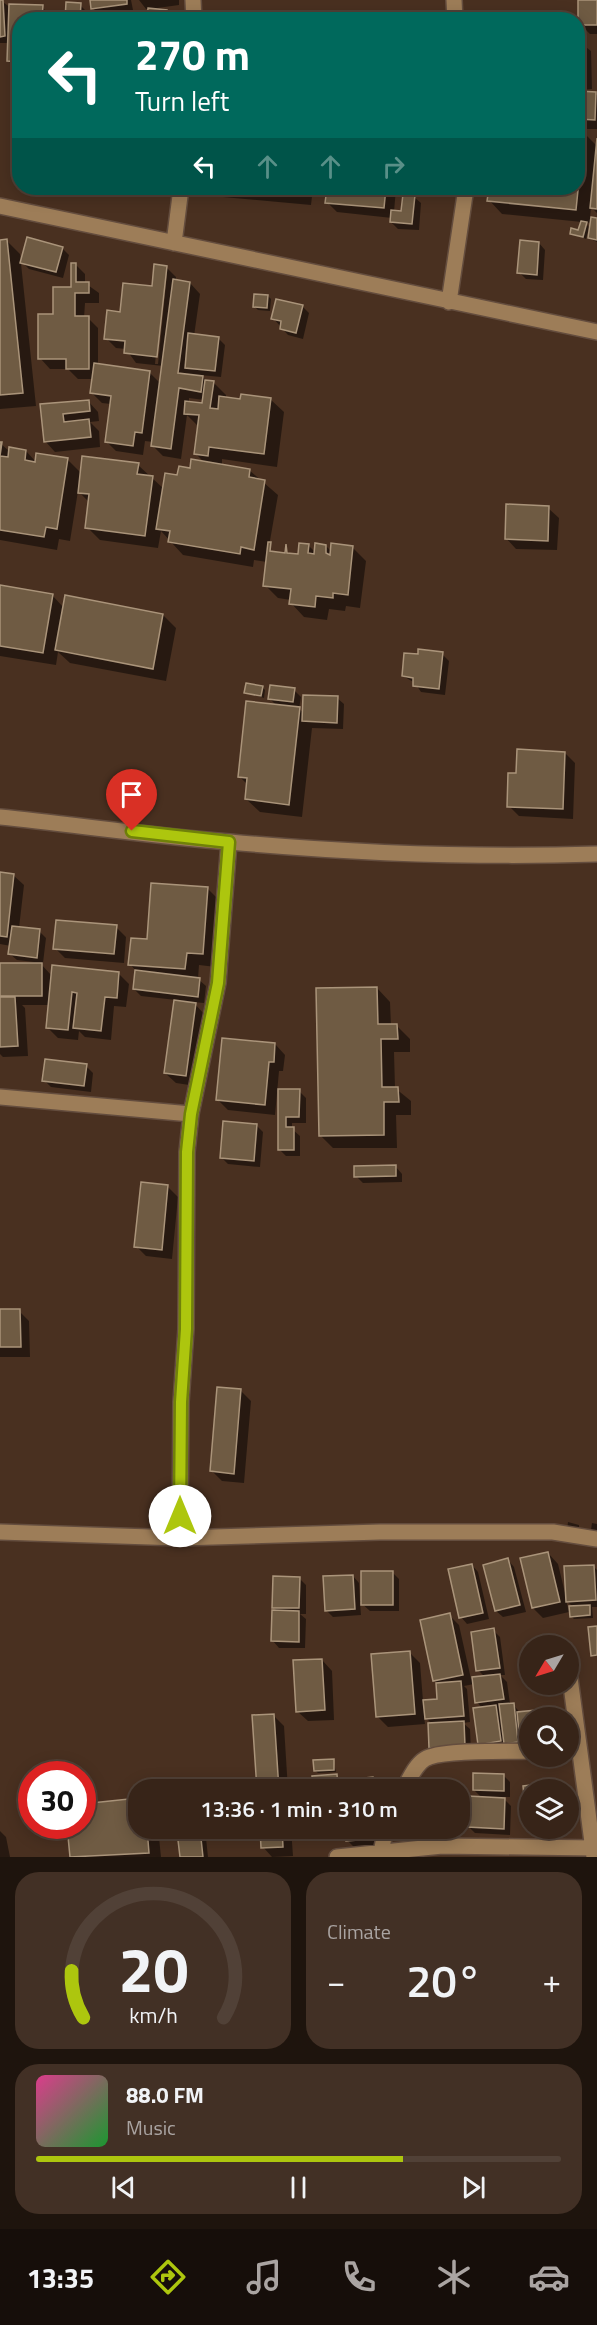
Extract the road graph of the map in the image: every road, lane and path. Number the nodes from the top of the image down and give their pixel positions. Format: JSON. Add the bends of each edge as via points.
{"nodes":[{"id":1,"x":180,"y":195,"type":"edge"},
{"id":2,"x":465,"y":195,"type":"edge"},
{"id":3,"x":0,"y":206,"type":"edge"},
{"id":4,"x":174,"y":243,"type":"junction"},
{"id":5,"x":449,"y":302,"type":"junction"},
{"id":6,"x":597,"y":332,"type":"edge"},
{"id":7,"x":0,"y":817,"type":"edge"},
{"id":8,"x":229,"y":842,"type":"junction"},
{"id":9,"x":597,"y":854,"type":"edge"},
{"id":10,"x":0,"y":1097,"type":"edge"},
{"id":11,"x":191,"y":1114,"type":"junction"},
{"id":12,"x":0,"y":1533,"type":"edge"},
{"id":13,"x":180,"y":1538,"type":"junction"},
{"id":14,"x":597,"y":1539,"type":"edge"},
{"id":15,"x":519,"y":1751,"type":"edge"},
{"id":16,"x":577,"y":1767,"type":"edge"},
{"id":17,"x":409,"y":1779,"type":"edge"},
{"id":18,"x":383,"y":1839,"type":"edge"},
{"id":19,"x":594,"y":1852,"type":"edge"},
{"id":20,"x":380,"y":1854,"type":"edge"},
{"id":21,"x":338,"y":1857,"type":"edge"}],
"edges":[{"from":1,"to":4,"type":"street"},
{"from":2,"to":5,"type":"street"},
{"from":3,"to":4,"type":"street"},
{"from":4,"to":5,"type":"street"},
{"from":5,"to":6,"type":"street"},
{"from":7,"to":8,"type":"street"},
{"from":8,"to":9,"type":"street","via":[[356,851]]},
{"from":8,"to":11,"type":"street","via":[[218,983]]},
{"from":10,"to":11,"type":"street"},
{"from":11,"to":13,"type":"street","via":[[187,1152]]},
{"from":12,"to":13,"type":"street"},
{"from":13,"to":14,"type":"street","via":[[553,1532]]},
{"from":15,"to":17,"type":"street","via":[[443,1754],[425,1759]]},
{"from":16,"to":19,"type":"street"},
{"from":18,"to":20,"type":"street"},
{"from":19,"to":20,"type":"street","via":[[442,1846]]},
{"from":20,"to":21,"type":"street"}]}
